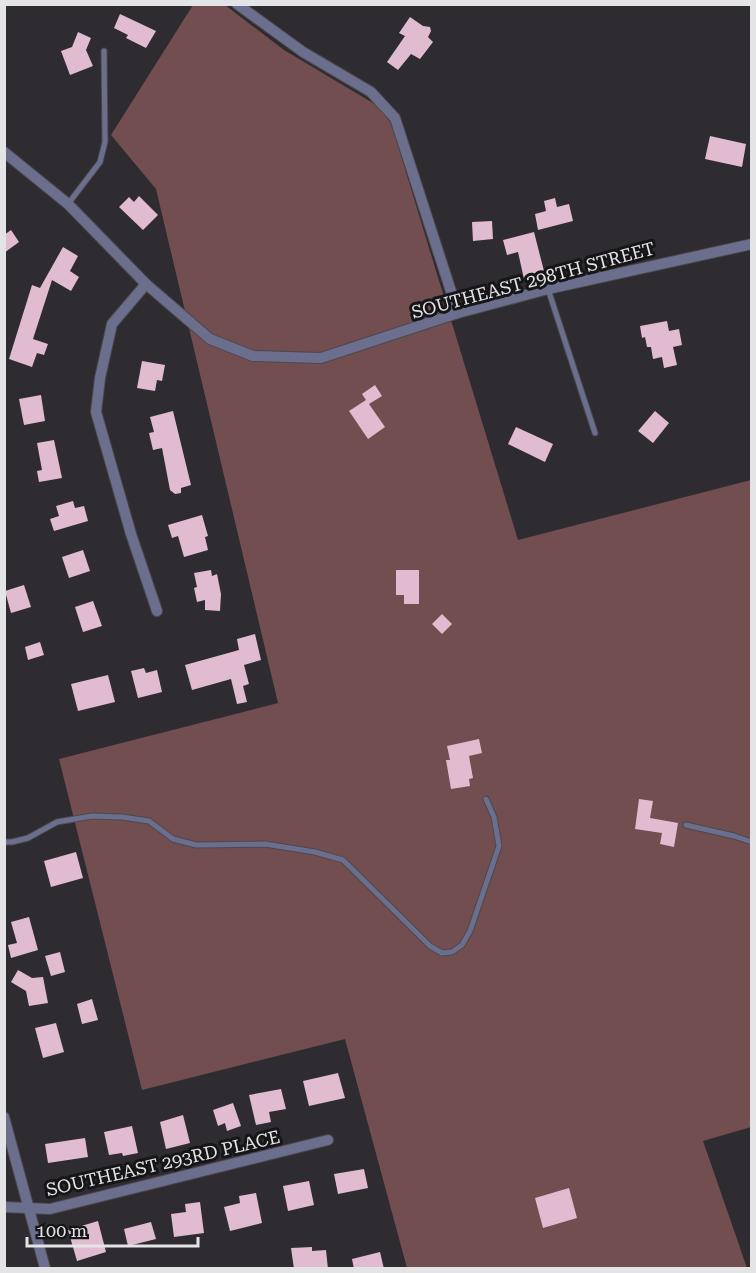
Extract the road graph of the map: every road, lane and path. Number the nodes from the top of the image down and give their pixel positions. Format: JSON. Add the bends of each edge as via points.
{"nodes":[{"id":1,"x":237,"y":4,"type":"edge"},
{"id":2,"x":104,"y":51,"type":"dead end"},
{"id":3,"x":4,"y":152,"type":"edge"},
{"id":4,"x":68,"y":204,"type":"junction"},
{"id":5,"x":752,"y":244,"type":"edge"},
{"id":6,"x":146,"y":284,"type":"junction"},
{"id":7,"x":548,"y":290,"type":"junction"},
{"id":8,"x":458,"y":314,"type":"junction"},
{"id":9,"x":595,"y":433,"type":"dead end"},
{"id":10,"x":157,"y":611,"type":"dead end"},
{"id":11,"x":486,"y":799,"type":"dead end"},
{"id":12,"x":686,"y":825,"type":"dead end"},
{"id":13,"x":4,"y":842,"type":"edge"},
{"id":14,"x":752,"y":842,"type":"edge"},
{"id":15,"x":4,"y":1117,"type":"edge"},
{"id":16,"x":328,"y":1140,"type":"dead end"},
{"id":17,"x":4,"y":1207,"type":"edge"},
{"id":18,"x":28,"y":1207,"type":"junction"},
{"id":19,"x":45,"y":1269,"type":"edge"}],
"edges":[{"from":1,"to":8,"type":"street","via":[[303,52],[371,92],[395,118]]},
{"from":2,"to":4,"type":"lane","via":[[105,142],[100,162]]},
{"from":3,"to":4,"type":"street","name":"SOUTHEAST 298TH STREET"},
{"from":4,"to":6,"type":"street","name":"SOUTHEAST 298TH STREET"},
{"from":5,"to":7,"type":"street","name":"SOUTHEAST 298TH STREET"},
{"from":6,"to":8,"type":"street","name":"SOUTHEAST 298TH STREET","via":[[210,339],[253,356],[321,358]]},
{"from":6,"to":10,"type":"street","via":[[112,324],[96,412]]},
{"from":7,"to":8,"type":"street","name":"SOUTHEAST 298TH STREET"},
{"from":7,"to":9,"type":"lane"},
{"from":11,"to":13,"type":"lane","via":[[499,846],[470,931],[462,945],[442,953],[430,946],[343,861],[315,852],[265,844],[196,845],[173,839],[149,821],[92,816],[57,822],[28,838]]},
{"from":12,"to":14,"type":"lane"},
{"from":15,"to":18,"type":"street"},
{"from":16,"to":18,"type":"street","name":"SOUTHEAST 293RD PLACE","via":[[50,1209]]},
{"from":17,"to":18,"type":"street","name":"SOUTHEAST 293RD PLACE"},
{"from":18,"to":19,"type":"street"}]}
